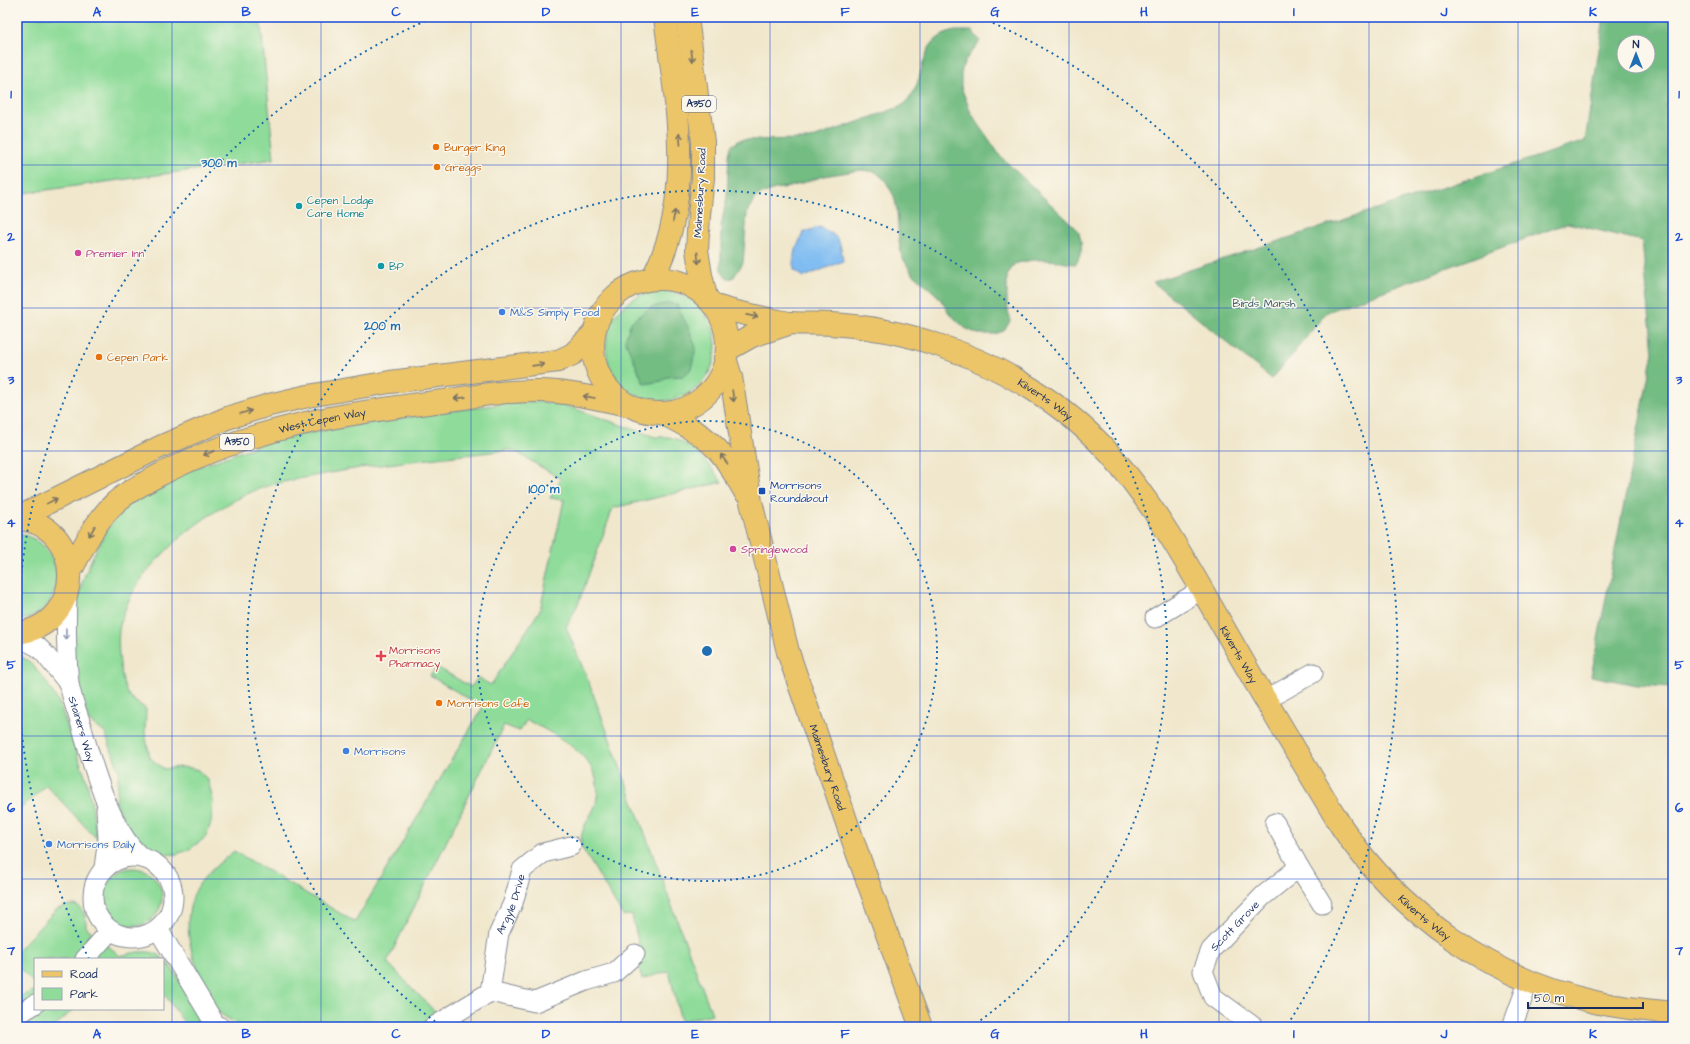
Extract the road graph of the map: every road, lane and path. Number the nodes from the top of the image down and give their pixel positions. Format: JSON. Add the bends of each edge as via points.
{"nodes":[{"id":1,"x":665,"y":17,"type":"edge"},
{"id":2,"x":687,"y":17,"type":"edge"},
{"id":3,"x":652,"y":279,"type":"junction"},
{"id":4,"x":711,"y":301,"type":"junction"},
{"id":5,"x":790,"y":323,"type":"junction"},
{"id":6,"x":593,"y":334,"type":"junction"},
{"id":7,"x":726,"y":354,"type":"junction"},
{"id":8,"x":628,"y":405,"type":"junction"},
{"id":9,"x":664,"y":414,"type":"junction"},
{"id":10,"x":751,"y":502,"type":"junction"},
{"id":11,"x":17,"y":519,"type":"edge"},
{"id":12,"x":70,"y":572,"type":"junction"},
{"id":13,"x":1201,"y":590,"type":"junction"},
{"id":14,"x":67,"y":595,"type":"junction"},
{"id":15,"x":1155,"y":618,"type":"dead end"},
{"id":16,"x":17,"y":634,"type":"edge"},
{"id":17,"x":1314,"y":673,"type":"dead end"},
{"id":18,"x":69,"y":684,"type":"junction"},
{"id":19,"x":1266,"y":700,"type":"junction"},
{"id":20,"x":96,"y":773,"type":"junction"},
{"id":21,"x":1274,"y":823,"type":"dead end"},
{"id":22,"x":570,"y":846,"type":"dead end"},
{"id":23,"x":142,"y":858,"type":"junction"},
{"id":24,"x":1299,"y":867,"type":"junction"},
{"id":25,"x":104,"y":868,"type":"junction"},
{"id":26,"x":1322,"y":904,"type":"dead end"},
{"id":27,"x":158,"y":929,"type":"junction"},
{"id":28,"x":110,"y":931,"type":"junction"},
{"id":29,"x":635,"y":954,"type":"dead end"},
{"id":30,"x":86,"y":958,"type":"edge"},
{"id":31,"x":1528,"y":980,"type":"junction"},
{"id":32,"x":490,"y":992,"type":"junction"},
{"id":33,"x":34,"y":1005,"type":"edge"},
{"id":34,"x":1673,"y":1013,"type":"edge"},
{"id":35,"x":17,"y":1015,"type":"edge"},
{"id":36,"x":216,"y":1026,"type":"edge"},
{"id":37,"x":433,"y":1027,"type":"edge"},
{"id":38,"x":921,"y":1027,"type":"edge"},
{"id":39,"x":1254,"y":1027,"type":"edge"},
{"id":40,"x":1512,"y":1027,"type":"edge"}],
"edges":[{"from":3,"to":1,"type":"main road","name":"Malmesbury Road","number":"A350","one_way":true,"via":[[666,250],[672,229],[680,164],[679,132]]},
{"from":2,"to":4,"type":"main road","name":"Malmesbury Road","number":"A350","one_way":true,"via":[[703,142],[697,250],[701,275]]},
{"from":3,"to":4,"type":"main road","number":"A350","via":[[683,282]]},
{"from":3,"to":6,"type":"main road","number":"A350","via":[[626,288],[610,301],[596,323]]},
{"from":4,"to":5,"type":"main road","name":"Kilverts Way","one_way":true,"via":[[746,315]]},
{"from":4,"to":7,"type":"main road","number":"A350","via":[[724,324]]},
{"from":5,"to":7,"type":"main road","name":"Kilverts Way","via":[[752,336]]},
{"from":5,"to":13,"type":"main road","name":"Kilverts Way","via":[[854,326],[897,332],[964,354],[993,367],[1050,401],[1090,434],[1124,471],[1148,502]]},
{"from":6,"to":8,"type":"main road","number":"A350","via":[[593,353],[598,372],[610,390]]},
{"from":11,"to":6,"type":"main road","number":"A350","one_way":true,"via":[[162,446],[227,418],[269,405],[330,392],[558,361],[573,354]]},
{"from":7,"to":9,"type":"main road","number":"A350","via":[[720,375],[703,397],[685,408]]},
{"from":7,"to":10,"type":"main road","name":"Malmesbury Road","one_way":true},
{"from":8,"to":9,"type":"main road","number":"A350","via":[[649,413]]},
{"from":8,"to":12,"type":"main road","name":"West Cepen Way","number":"A350","one_way":true,"via":[[541,391],[509,393],[368,411],[314,420],[255,435],[178,466],[141,484],[116,501],[95,526]]},
{"from":10,"to":9,"type":"main road","name":"Malmesbury Road","one_way":true,"via":[[721,454],[702,436]]},
{"from":10,"to":38,"type":"main road","name":"Malmesbury Road","via":[[788,652]]},
{"from":11,"to":12,"type":"main road","via":[[36,524],[54,537],[64,550]]},
{"from":12,"to":14,"type":"main road"},
{"from":13,"to":15,"type":"street"},
{"from":13,"to":19,"type":"main road","name":"Kilverts Way"},
{"from":14,"to":16,"type":"main road","via":[[59,610],[48,621]]},
{"from":14,"to":18,"type":"street","name":"Stainers Way","one_way":true,"via":[[66,643]]},
{"from":16,"to":18,"type":"street","name":"Stainers Way","via":[[44,653]]},
{"from":17,"to":19,"type":"street"},
{"from":18,"to":20,"type":"street","name":"Stainers Way"},
{"from":19,"to":31,"type":"main road","name":"Kilverts Way","via":[[1341,826],[1385,882],[1415,910],[1461,945]]},
{"from":20,"to":23,"type":"street","name":"Stainers Way","via":[[118,827],[130,846]]},
{"from":20,"to":25,"type":"street","name":"Stainers Way","via":[[107,820]]},
{"from":21,"to":24,"type":"street"},
{"from":22,"to":32,"type":"street","name":"Argyle Drive","via":[[543,853],[522,870],[513,903],[499,934]]},
{"from":23,"to":25,"type":"street","via":[[128,857]]},
{"from":23,"to":27,"type":"street","via":[[156,864],[165,872],[171,883],[172,908]]},
{"from":24,"to":26,"type":"street"},
{"from":24,"to":39,"type":"street","name":"Scott Grove","via":[[1264,896],[1211,950],[1203,971],[1213,997]]},
{"from":25,"to":28,"type":"street","via":[[94,888],[93,900],[95,912]]},
{"from":27,"to":28,"type":"street","via":[[145,936],[131,938]]},
{"from":27,"to":36,"type":"street"},
{"from":28,"to":30,"type":"street"},
{"from":29,"to":32,"type":"street","via":[[614,973],[586,981],[535,1002]]},
{"from":31,"to":34,"type":"main road","name":"Kilverts Way","via":[[1594,1002]]},
{"from":31,"to":40,"type":"street"},
{"from":32,"to":37,"type":"street"},
{"from":33,"to":35,"type":"street"}]}
